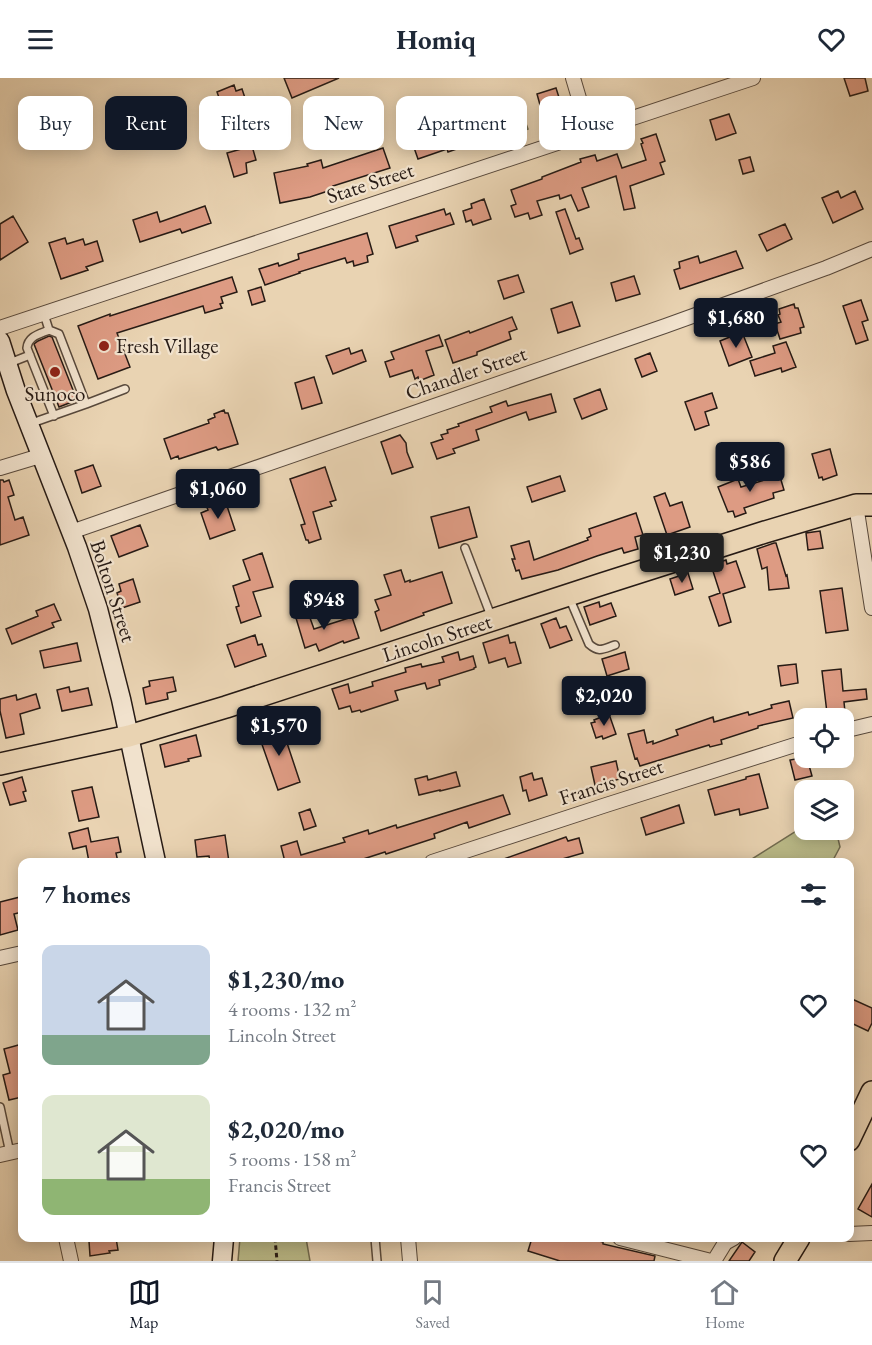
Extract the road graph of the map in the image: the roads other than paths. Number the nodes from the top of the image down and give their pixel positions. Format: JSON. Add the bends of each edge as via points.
{"nodes":[{"id":1,"x":573,"y":78,"type":"edge"},
{"id":2,"x":753,"y":78,"type":"edge"},
{"id":3,"x":579,"y":96,"type":"edge"},
{"id":4,"x":635,"y":117,"type":"edge"},
{"id":5,"x":539,"y":149,"type":"edge"},
{"id":6,"x":872,"y":249,"type":"edge"},
{"id":7,"x":44,"y":314,"type":"junction"},
{"id":8,"x":0,"y":328,"type":"edge"},
{"id":9,"x":49,"y":330,"type":"junction"},
{"id":10,"x":0,"y":341,"type":"edge"},
{"id":11,"x":34,"y":358,"type":"junction"},
{"id":12,"x":7,"y":364,"type":"junction"},
{"id":13,"x":125,"y":389,"type":"dead end"},
{"id":14,"x":86,"y":404,"type":"junction"},
{"id":15,"x":54,"y":416,"type":"junction"},
{"id":16,"x":29,"y":424,"type":"junction"},
{"id":17,"x":40,"y":456,"type":"junction"},
{"id":18,"x":0,"y":468,"type":"edge"},
{"id":19,"x":864,"y":505,"type":"edge"},
{"id":20,"x":71,"y":532,"type":"junction"},
{"id":21,"x":465,"y":548,"type":"dead end"},
{"id":22,"x":568,"y":595,"type":"junction"},
{"id":23,"x":872,"y":608,"type":"edge"},
{"id":24,"x":492,"y":620,"type":"junction"},
{"id":25,"x":615,"y":645,"type":"dead end"},
{"id":26,"x":872,"y":723,"type":"edge"},
{"id":27,"x":854,"y":728,"type":"edge"},
{"id":28,"x":129,"y":736,"type":"junction"},
{"id":29,"x":794,"y":745,"type":"edge"},
{"id":30,"x":0,"y":764,"type":"edge"},
{"id":31,"x":155,"y":858,"type":"edge"},
{"id":32,"x":455,"y":858,"type":"edge"},
{"id":33,"x":18,"y":954,"type":"edge"},
{"id":34,"x":0,"y":958,"type":"edge"},
{"id":35,"x":872,"y":1092,"type":"edge"},
{"id":36,"x":0,"y":1107,"type":"edge"},
{"id":37,"x":854,"y":1130,"type":"edge"},
{"id":38,"x":11,"y":1152,"type":"edge"},
{"id":39,"x":872,"y":1233,"type":"edge"},
{"id":40,"x":854,"y":1234,"type":"edge"},
{"id":41,"x":67,"y":1242,"type":"edge"},
{"id":42,"x":224,"y":1242,"type":"edge"},
{"id":43,"x":375,"y":1242,"type":"edge"},
{"id":44,"x":408,"y":1242,"type":"edge"},
{"id":45,"x":636,"y":1242,"type":"edge"},
{"id":46,"x":728,"y":1242,"type":"edge"},
{"id":47,"x":797,"y":1242,"type":"edge"},
{"id":48,"x":71,"y":1261,"type":"edge"},
{"id":49,"x":222,"y":1261,"type":"edge"},
{"id":50,"x":377,"y":1261,"type":"edge"},
{"id":51,"x":410,"y":1261,"type":"edge"},
{"id":52,"x":713,"y":1261,"type":"edge"},
{"id":53,"x":785,"y":1261,"type":"edge"}],
"edges":[{"from":1,"to":3,"type":"street"},
{"from":2,"to":4,"type":"street","name":"State Street"},
{"from":5,"to":7,"type":"street","name":"State Street"},
{"from":6,"to":20,"type":"street","name":"Chandler Street","via":[[665,326]]},
{"from":7,"to":8,"type":"street","name":"State Street"},
{"from":7,"to":9,"type":"lane"},
{"from":9,"to":11,"type":"lane","via":[[28,343]]},
{"from":9,"to":14,"type":"lane","via":[[59,334],[67,367]]},
{"from":10,"to":12,"type":"main road","name":"Bolton Street"},
{"from":11,"to":12,"type":"lane"},
{"from":11,"to":15,"type":"lane"},
{"from":12,"to":16,"type":"main road","name":"Bolton Street"},
{"from":13,"to":14,"type":"lane"},
{"from":14,"to":15,"type":"lane"},
{"from":15,"to":16,"type":"lane"},
{"from":16,"to":17,"type":"main road","name":"Bolton Street"},
{"from":17,"to":18,"type":"street"},
{"from":17,"to":20,"type":"main road","name":"Bolton Street"},
{"from":19,"to":22,"type":"main road","name":"Lincoln Street"},
{"from":19,"to":23,"type":"street"},
{"from":20,"to":28,"type":"main road","name":"Bolton Street","via":[[103,627]]},
{"from":21,"to":24,"type":"lane"},
{"from":22,"to":24,"type":"main road","name":"Lincoln Street"},
{"from":22,"to":25,"type":"lane","via":[[588,644],[599,650]]},
{"from":24,"to":28,"type":"main road","name":"Lincoln Street"},
{"from":26,"to":27,"type":"street"},
{"from":28,"to":30,"type":"main road","name":"Lincoln Street"},
{"from":28,"to":31,"type":"main road","name":"Bolton Street"},
{"from":29,"to":32,"type":"street","name":"Francis Street"},
{"from":33,"to":34,"type":"street"},
{"from":35,"to":37,"type":"main road"},
{"from":36,"to":38,"type":"lane"},
{"from":39,"to":40,"type":"street"},
{"from":41,"to":48,"type":"street"},
{"from":42,"to":49,"type":"main road"},
{"from":43,"to":50,"type":"lane"},
{"from":44,"to":51,"type":"street"},
{"from":45,"to":52,"type":"street"},
{"from":46,"to":52,"type":"street"},
{"from":47,"to":53,"type":"main road"}]}
